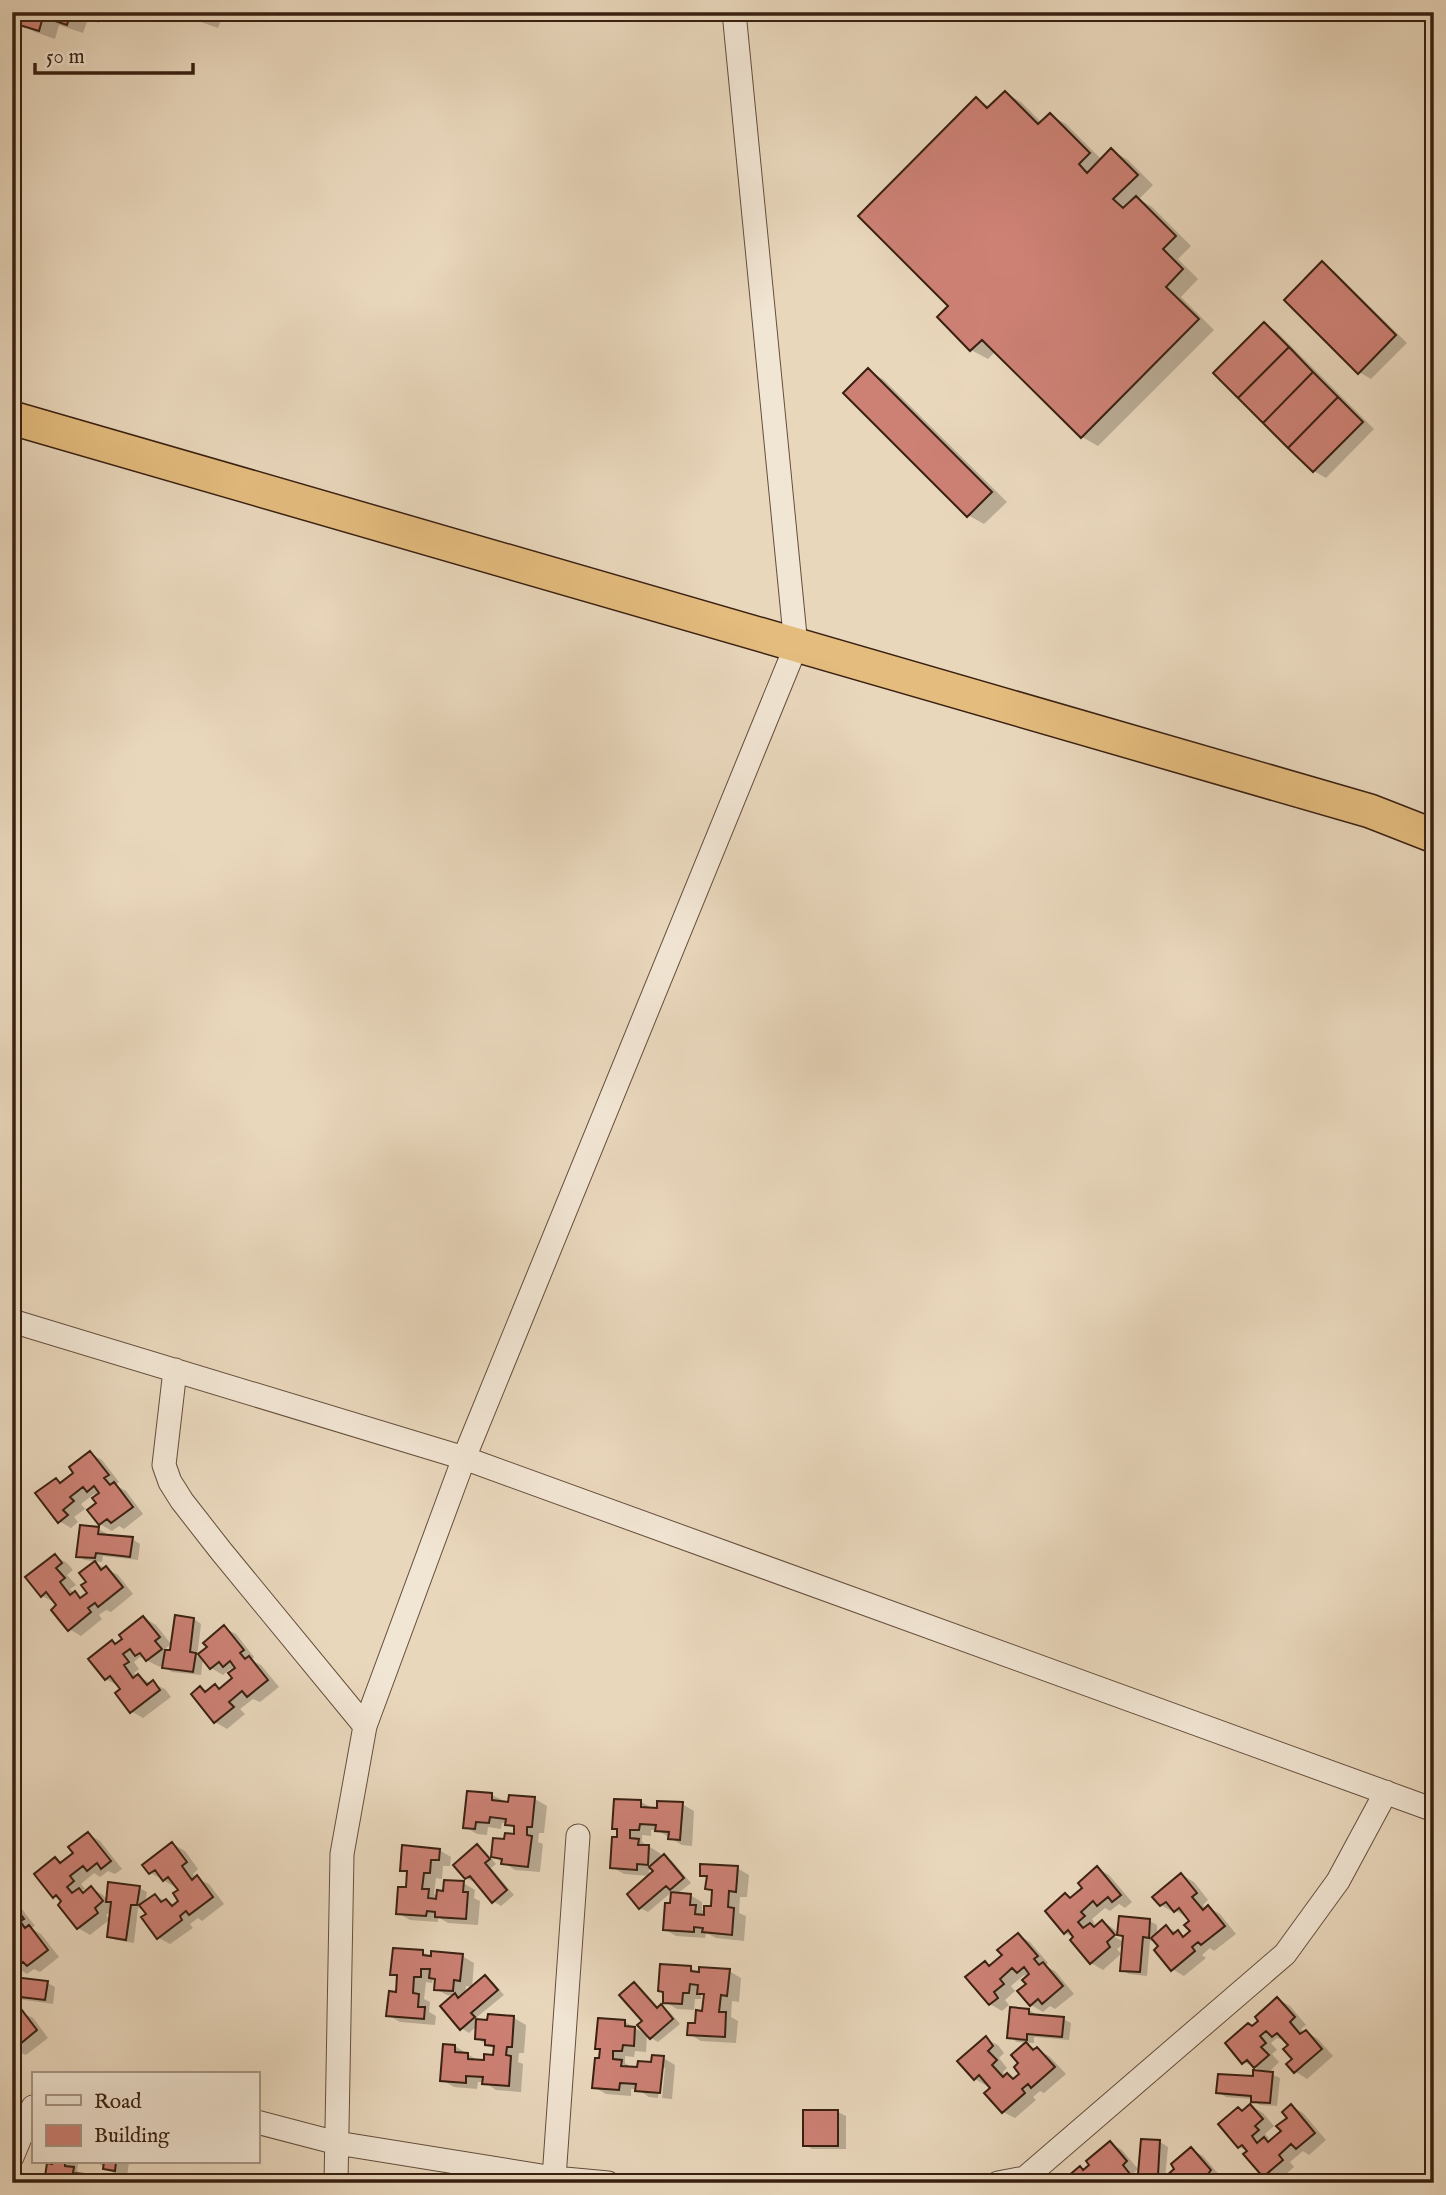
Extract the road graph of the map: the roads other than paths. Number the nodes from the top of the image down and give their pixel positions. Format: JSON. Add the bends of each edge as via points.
{"nodes":[{"id":1,"x":734,"y":12,"type":"edge"},
{"id":2,"x":12,"y":418,"type":"edge"},
{"id":3,"x":796,"y":646,"type":"junction"},
{"id":4,"x":1434,"y":836,"type":"edge"},
{"id":5,"x":12,"y":1321,"type":"edge"},
{"id":6,"x":175,"y":1370,"type":"junction"},
{"id":7,"x":464,"y":1458,"type":"junction"},
{"id":8,"x":365,"y":1726,"type":"junction"},
{"id":9,"x":1386,"y":1792,"type":"junction"},
{"id":10,"x":1434,"y":1810,"type":"edge"},
{"id":11,"x":578,"y":1836,"type":"dead end"},
{"id":12,"x":32,"y":2109,"type":"edge"},
{"id":13,"x":259,"y":2124,"type":"edge"},
{"id":14,"x":337,"y":2143,"type":"junction"},
{"id":15,"x":12,"y":2157,"type":"edge"},
{"id":16,"x":554,"y":2178,"type":"junction"},
{"id":17,"x":1026,"y":2180,"type":"edge"},
{"id":18,"x":336,"y":2183,"type":"edge"},
{"id":19,"x":608,"y":2183,"type":"edge"},
{"id":20,"x":998,"y":2183,"type":"edge"}],
"edges":[{"from":1,"to":3,"type":"street"},
{"from":2,"to":3,"type":"highway"},
{"from":3,"to":4,"type":"highway","via":[[1370,811]]},
{"from":3,"to":7,"type":"street"},
{"from":5,"to":6,"type":"street"},
{"from":6,"to":7,"type":"street"},
{"from":6,"to":8,"type":"street","via":[[164,1465],[170,1482]]},
{"from":7,"to":8,"type":"street"},
{"from":7,"to":9,"type":"street"},
{"from":8,"to":14,"type":"street","via":[[342,1854]]},
{"from":9,"to":10,"type":"street"},
{"from":9,"to":17,"type":"street","via":[[1338,1881],[1284,1954]]},
{"from":11,"to":16,"type":"street"},
{"from":12,"to":15,"type":"street"},
{"from":13,"to":14,"type":"street"},
{"from":14,"to":16,"type":"street"},
{"from":14,"to":18,"type":"street"},
{"from":16,"to":19,"type":"street"},
{"from":17,"to":20,"type":"street"}]}
